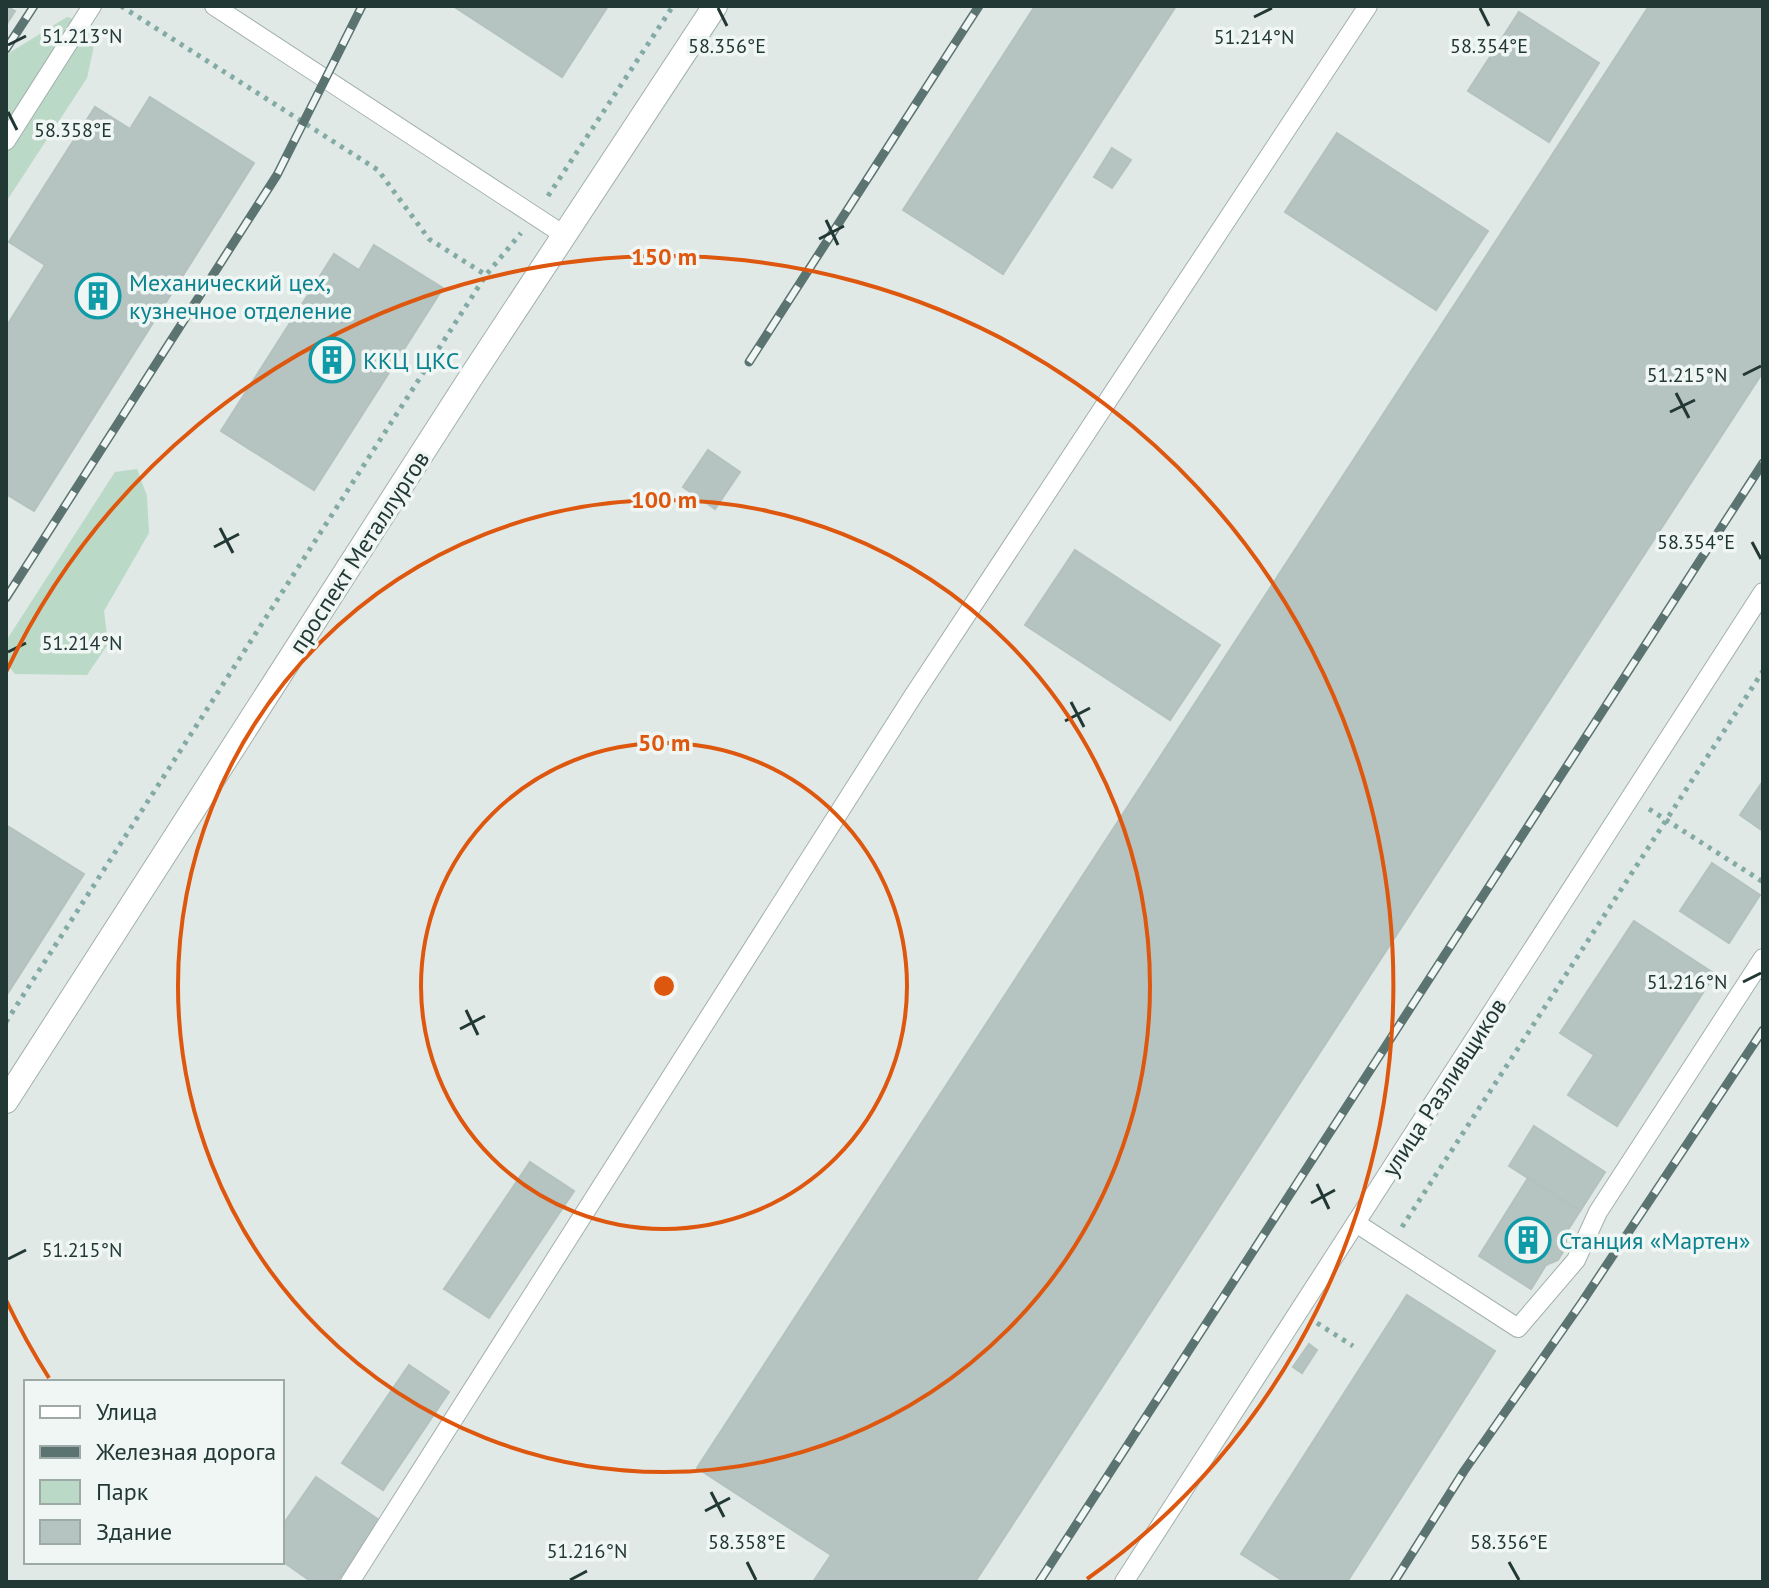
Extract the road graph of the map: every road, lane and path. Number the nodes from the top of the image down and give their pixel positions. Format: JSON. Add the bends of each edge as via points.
{"nodes":[{"id":1,"x":92,"y":6,"type":"edge"},
{"id":2,"x":121,"y":6,"type":"edge"},
{"id":3,"x":214,"y":6,"type":"edge"},
{"id":4,"x":673,"y":6,"type":"edge"},
{"id":5,"x":715,"y":6,"type":"edge"},
{"id":6,"x":1368,"y":6,"type":"edge"},
{"id":7,"x":6,"y":141,"type":"edge"},
{"id":8,"x":535,"y":215,"type":"junction"},
{"id":9,"x":564,"y":235,"type":"junction"},
{"id":10,"x":486,"y":275,"type":"junction"},
{"id":11,"x":1763,"y":592,"type":"edge"},
{"id":12,"x":1763,"y":671,"type":"edge"},
{"id":13,"x":1630,"y":797,"type":"junction"},
{"id":14,"x":1666,"y":820,"type":"junction"},
{"id":15,"x":1763,"y":882,"type":"edge"},
{"id":16,"x":1763,"y":958,"type":"edge"},
{"id":17,"x":6,"y":1022,"type":"edge"},
{"id":18,"x":6,"y":1101,"type":"edge"},
{"id":19,"x":1356,"y":1223,"type":"junction"},
{"id":20,"x":1390,"y":1245,"type":"junction"},
{"id":21,"x":1299,"y":1311,"type":"junction"},
{"id":22,"x":1353,"y":1346,"type":"dead end"},
{"id":23,"x":350,"y":1582,"type":"edge"},
{"id":24,"x":1124,"y":1582,"type":"edge"}],
"edges":[{"from":1,"to":7,"type":"lane"},
{"from":2,"to":10,"type":"path","via":[[378,170],[429,239]]},
{"from":3,"to":8,"type":"lane"},
{"from":4,"to":8,"type":"path"},
{"from":5,"to":9,"type":"street","name":"проспект Металлургов"},
{"from":6,"to":23,"type":"lane","via":[[913,696]]},
{"from":8,"to":9,"type":"lane"},
{"from":8,"to":10,"type":"path"},
{"from":9,"to":18,"type":"street","name":"проспект Металлургов"},
{"from":10,"to":17,"type":"path"},
{"from":11,"to":13,"type":"lane","name":"улица Разливщиков"},
{"from":12,"to":14,"type":"path"},
{"from":13,"to":14,"type":"path"},
{"from":13,"to":19,"type":"lane","name":"улица Разливщиков"},
{"from":14,"to":15,"type":"path"},
{"from":14,"to":20,"type":"path"},
{"from":16,"to":20,"type":"lane","via":[[1598,1212],[1576,1260],[1518,1328]]},
{"from":19,"to":20,"type":"lane"},
{"from":19,"to":21,"type":"lane","name":"улица Разливщиков"},
{"from":21,"to":22,"type":"path"},
{"from":21,"to":24,"type":"lane","name":"улица Разливщиков"}]}
